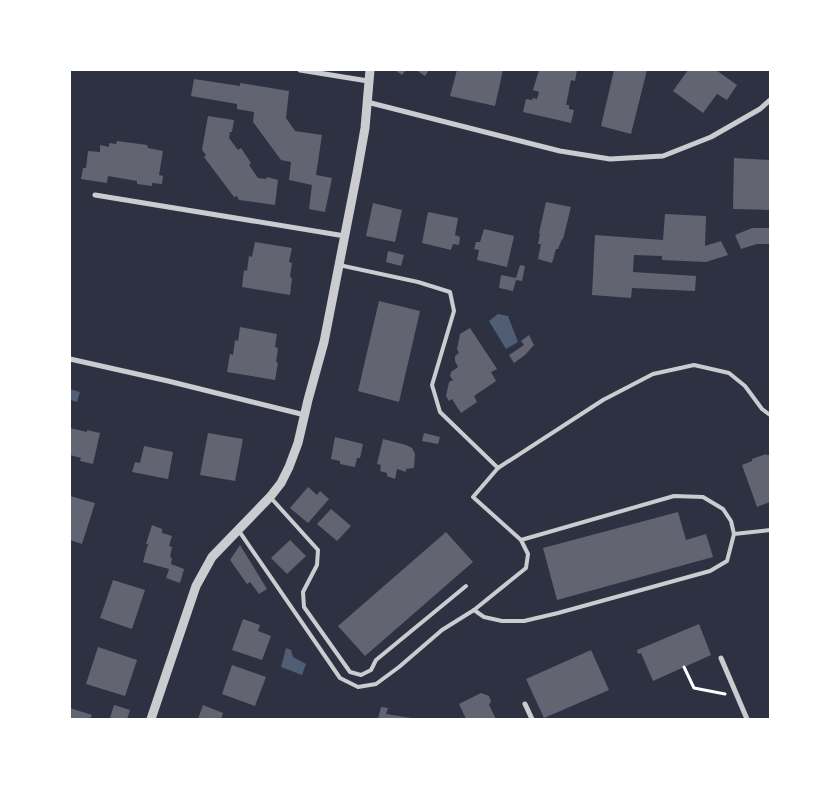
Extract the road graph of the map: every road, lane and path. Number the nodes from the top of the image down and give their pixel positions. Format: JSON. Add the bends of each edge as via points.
{"nodes":[{"id":1,"x":300,"y":70,"type":"edge"},
{"id":2,"x":370,"y":70,"type":"edge"},
{"id":3,"x":368,"y":81,"type":"junction"},
{"id":4,"x":770,"y":100,"type":"edge"},
{"id":5,"x":366,"y":102,"type":"junction"},
{"id":6,"x":96,"y":195,"type":"dead end"},
{"id":7,"x":344,"y":236,"type":"junction"},
{"id":8,"x":339,"y":265,"type":"junction"},
{"id":9,"x":70,"y":359,"type":"edge"},
{"id":10,"x":304,"y":415,"type":"junction"},
{"id":11,"x":770,"y":415,"type":"edge"},
{"id":12,"x":498,"y":468,"type":"junction"},
{"id":13,"x":270,"y":497,"type":"junction"},
{"id":14,"x":238,"y":529,"type":"junction"},
{"id":15,"x":770,"y":530,"type":"edge"},
{"id":16,"x":734,"y":534,"type":"junction"},
{"id":17,"x":521,"y":540,"type":"junction"},
{"id":18,"x":466,"y":586,"type":"dead end"},
{"id":19,"x":474,"y":610,"type":"junction"},
{"id":20,"x":721,"y":658,"type":"dead end"},
{"id":21,"x":684,"y":667,"type":"dead end"},
{"id":22,"x":738,"y":697,"type":"junction"},
{"id":23,"x":525,"y":704,"type":"dead end"},
{"id":24,"x":151,"y":719,"type":"edge"},
{"id":25,"x":532,"y":719,"type":"edge"},
{"id":26,"x":747,"y":719,"type":"edge"}],
"edges":[{"from":1,"to":3,"type":"street"},
{"from":2,"to":3,"type":"street"},
{"from":3,"to":5,"type":"street"},
{"from":4,"to":5,"type":"street","via":[[711,137],[663,156],[610,159],[560,151]]},
{"from":5,"to":7,"type":"street","via":[[363,137]]},
{"from":6,"to":7,"type":"street"},
{"from":7,"to":8,"type":"street"},
{"from":8,"to":10,"type":"street","via":[[324,342]]},
{"from":8,"to":12,"type":"lane","via":[[450,292],[454,311],[432,385],[440,412]]},
{"from":9,"to":10,"type":"street"},
{"from":10,"to":13,"type":"street","via":[[289,467]]},
{"from":11,"to":12,"type":"lane","via":[[729,373],[694,365],[653,374],[603,400]]},
{"from":12,"to":17,"type":"lane","via":[[472,496]]},
{"from":13,"to":14,"type":"street"},
{"from":13,"to":18,"type":"lane","via":[[318,550],[317,564],[303,592],[304,606],[350,672],[361,674],[371,670],[376,660]]},
{"from":14,"to":19,"type":"lane","via":[[340,678],[358,687],[376,684],[442,630]]},
{"from":14,"to":24,"type":"street","via":[[212,557],[196,586]]},
{"from":15,"to":16,"type":"lane"},
{"from":16,"to":17,"type":"lane","via":[[731,520],[723,508],[703,497],[674,496]]},
{"from":16,"to":19,"type":"lane","via":[[727,561],[700,573],[524,621],[502,622]]},
{"from":17,"to":19,"type":"lane","via":[[528,554],[526,568]]},
{"from":20,"to":22,"type":"street"},
{"from":21,"to":22,"type":"path","via":[[694,688]]},
{"from":22,"to":26,"type":"street"},
{"from":23,"to":25,"type":"street"}]}
